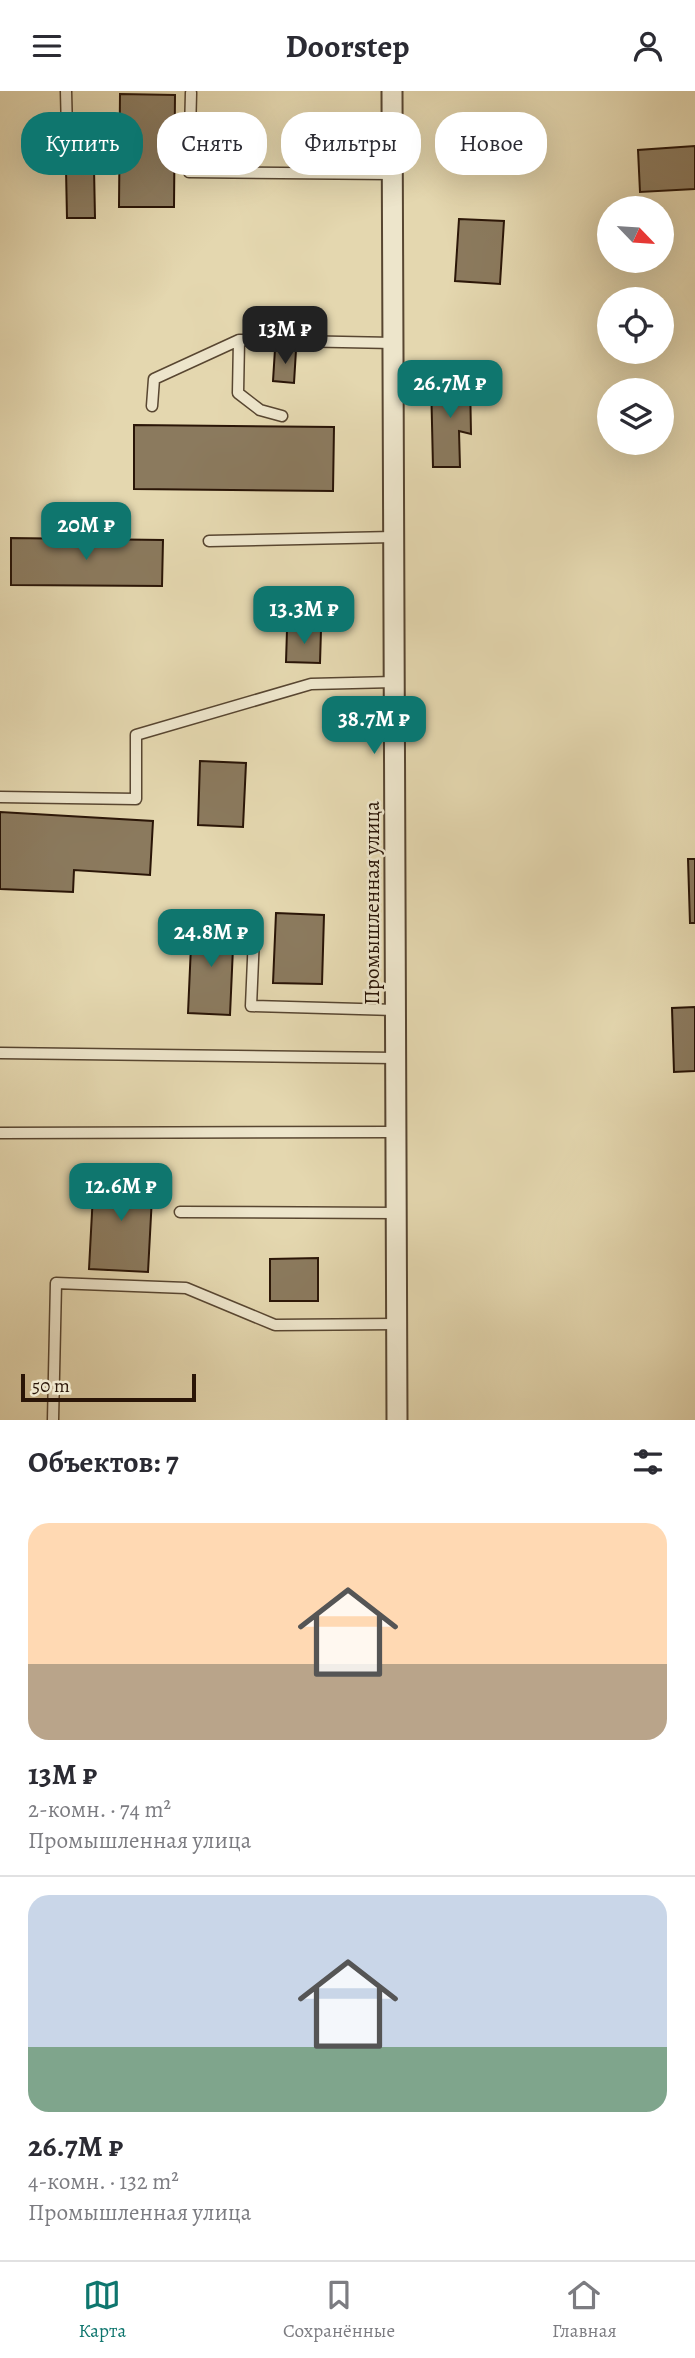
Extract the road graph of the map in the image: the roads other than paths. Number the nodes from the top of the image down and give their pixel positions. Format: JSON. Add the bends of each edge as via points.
{"nodes":[{"id":1,"x":66,"y":91,"type":"edge"},
{"id":2,"x":392,"y":91,"type":"edge"},
{"id":3,"x":191,"y":93,"type":"dead end"},
{"id":4,"x":67,"y":112,"type":"edge"},
{"id":5,"x":392,"y":112,"type":"edge"},
{"id":6,"x":281,"y":173,"type":"edge"},
{"id":7,"x":392,"y":175,"type":"edge"},
{"id":8,"x":239,"y":340,"type":"junction"},
{"id":9,"x":393,"y":343,"type":"junction"},
{"id":10,"x":152,"y":406,"type":"dead end"},
{"id":11,"x":282,"y":416,"type":"dead end"},
{"id":12,"x":393,"y":537,"type":"junction"},
{"id":13,"x":209,"y":541,"type":"dead end"},
{"id":14,"x":394,"y":682,"type":"junction"},
{"id":15,"x":0,"y":797,"type":"edge"},
{"id":16,"x":254,"y":936,"type":"dead end"},
{"id":17,"x":395,"y":1010,"type":"junction"},
{"id":18,"x":0,"y":1053,"type":"edge"},
{"id":19,"x":395,"y":1058,"type":"junction"},
{"id":20,"x":396,"y":1132,"type":"junction"},
{"id":21,"x":0,"y":1133,"type":"edge"},
{"id":22,"x":180,"y":1212,"type":"dead end"},
{"id":23,"x":396,"y":1213,"type":"junction"},
{"id":24,"x":396,"y":1324,"type":"junction"},
{"id":25,"x":53,"y":1420,"type":"edge"},
{"id":26,"x":397,"y":1420,"type":"edge"}],
"edges":[{"from":1,"to":4,"type":"lane"},
{"from":2,"to":5,"type":"street","name":"Промышленная улица"},
{"from":3,"to":6,"type":"lane","via":[[189,172]]},
{"from":7,"to":9,"type":"street","name":"Промышленная улица"},
{"from":8,"to":9,"type":"lane"},
{"from":8,"to":10,"type":"lane","via":[[154,379]]},
{"from":8,"to":11,"type":"lane","via":[[238,393],[260,409]]},
{"from":9,"to":12,"type":"street","name":"Промышленная улица"},
{"from":12,"to":13,"type":"lane"},
{"from":12,"to":14,"type":"street","name":"Промышленная улица"},
{"from":14,"to":15,"type":"lane","via":[[311,684],[136,735],[136,799]]},
{"from":14,"to":17,"type":"street","name":"Промышленная улица"},
{"from":16,"to":17,"type":"lane","via":[[251,1006]]},
{"from":17,"to":19,"type":"street","name":"Промышленная улица"},
{"from":18,"to":19,"type":"lane"},
{"from":19,"to":20,"type":"street","name":"Промышленная улица"},
{"from":20,"to":21,"type":"lane"},
{"from":20,"to":23,"type":"street","name":"Промышленная улица"},
{"from":22,"to":23,"type":"lane"},
{"from":23,"to":24,"type":"street","name":"Промышленная улица"},
{"from":24,"to":25,"type":"lane","via":[[275,1325],[186,1288],[56,1283]]},
{"from":24,"to":26,"type":"street","name":"Промышленная улица"}]}
